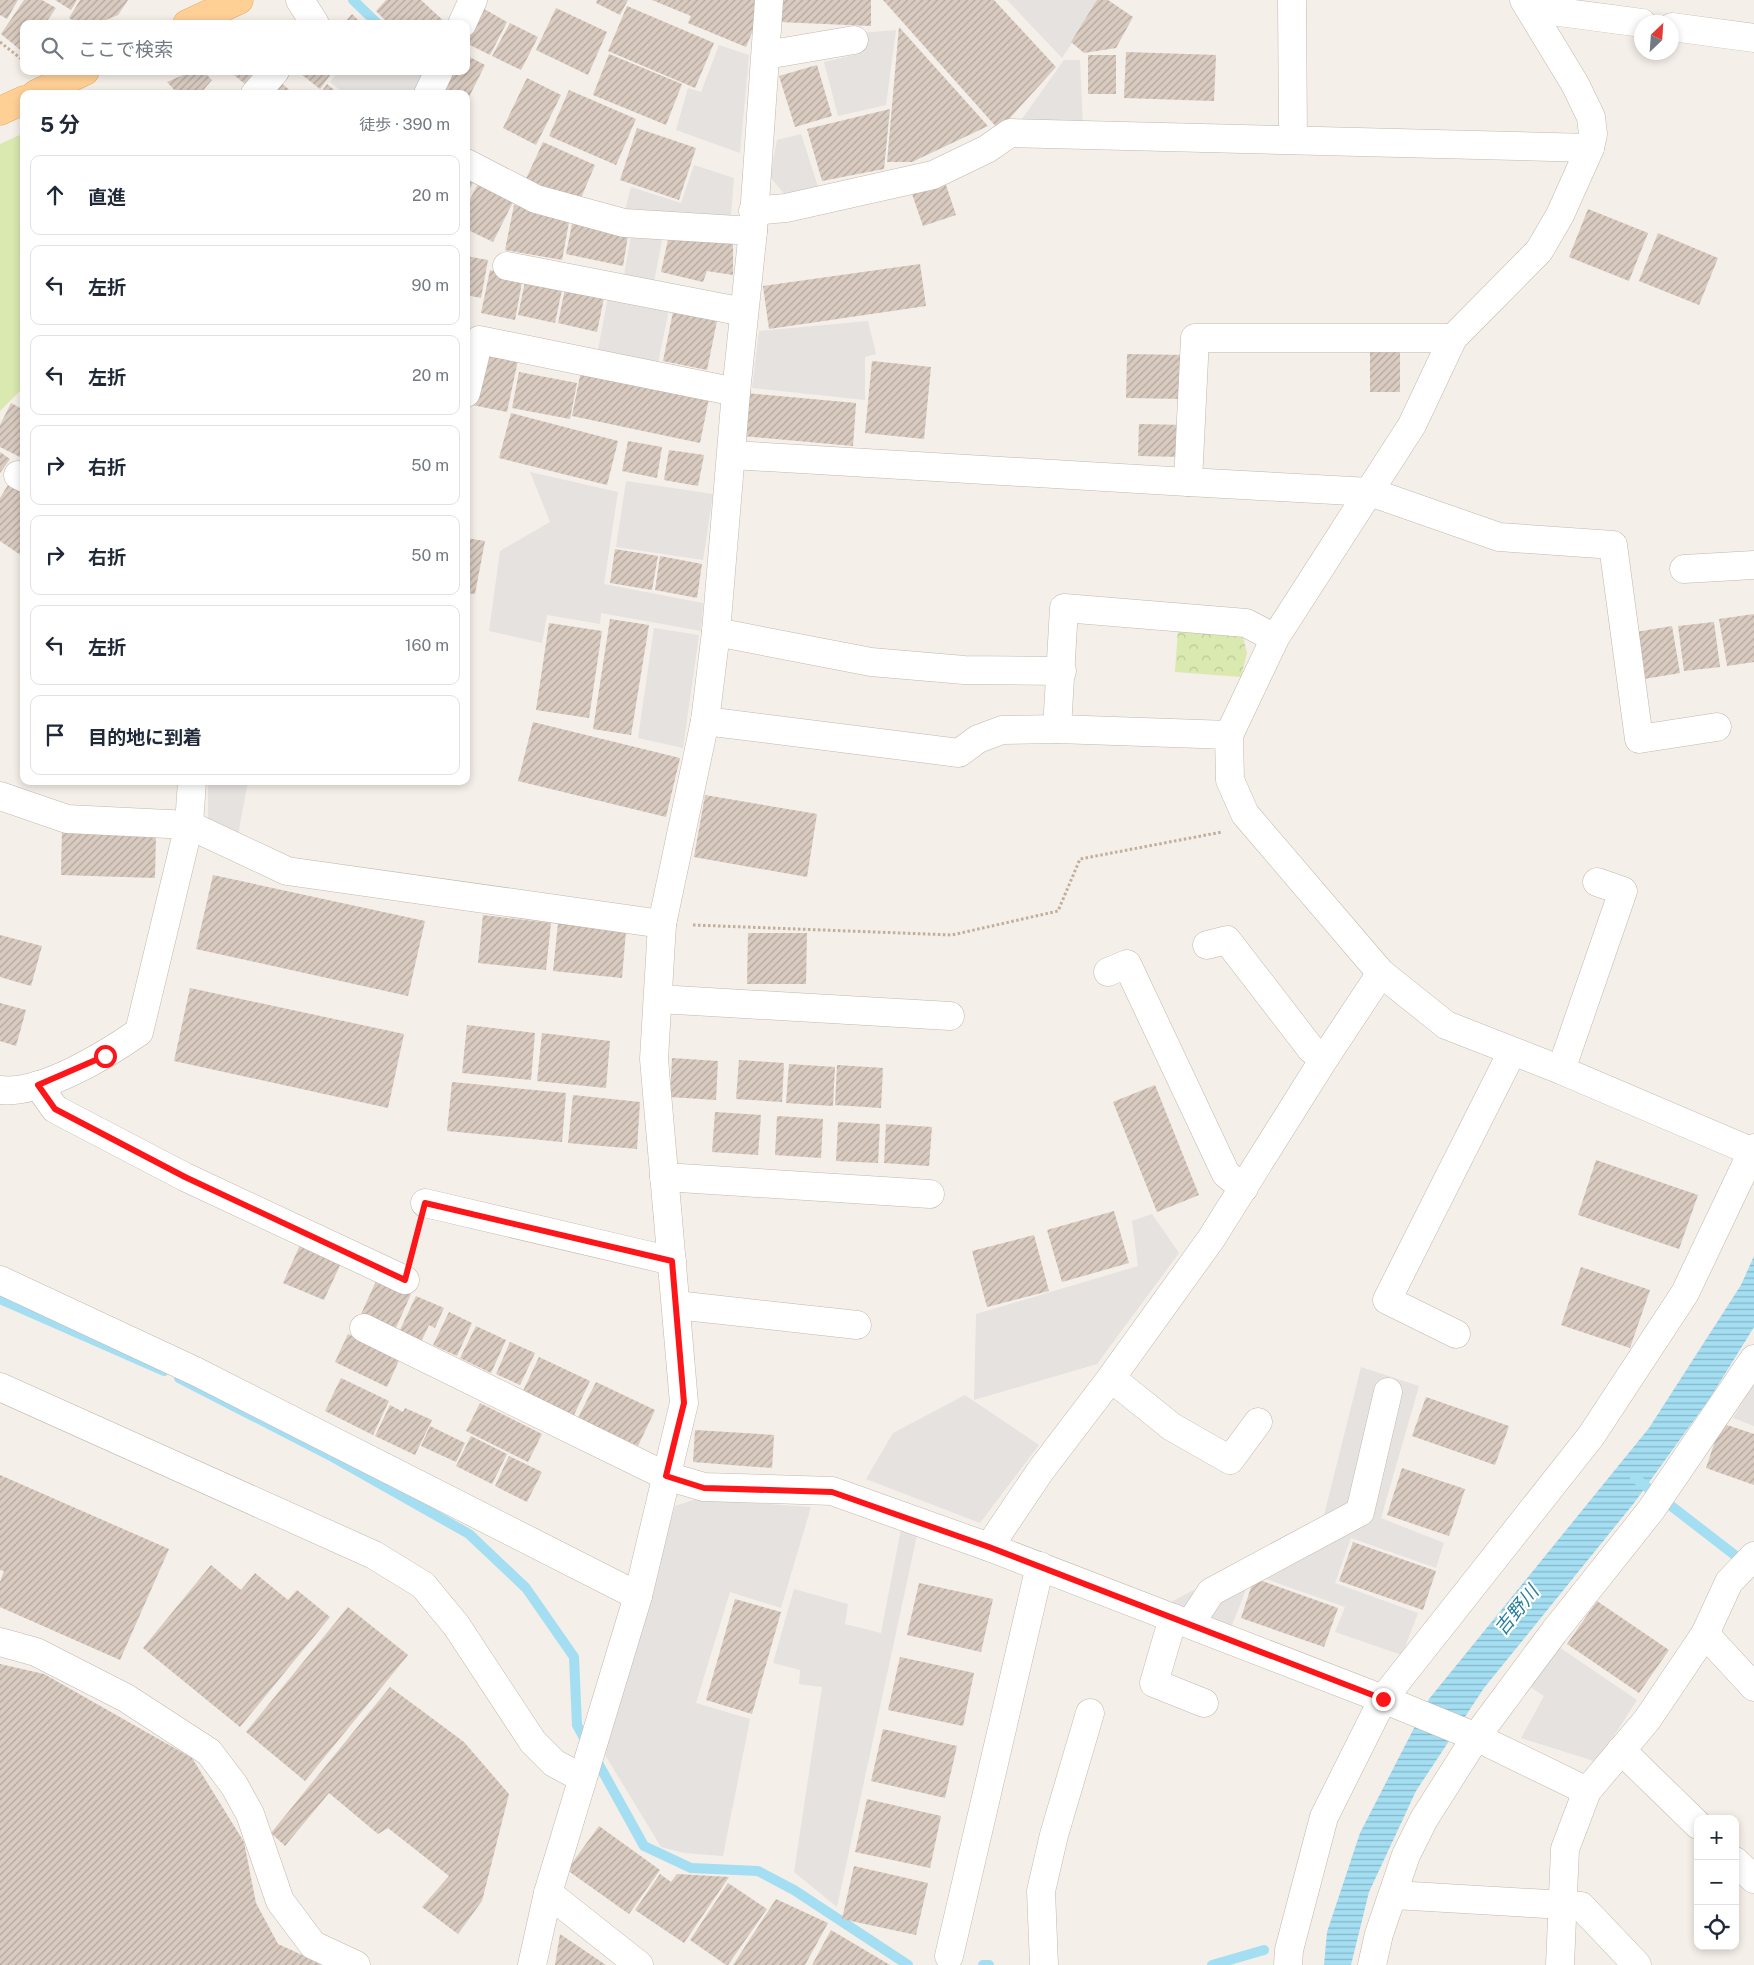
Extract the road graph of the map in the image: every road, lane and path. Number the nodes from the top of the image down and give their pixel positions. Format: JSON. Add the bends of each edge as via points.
{"nodes":[{"id":1,"x":239,"y":0,"type":"edge"},
{"id":2,"x":300,"y":0,"type":"edge"},
{"id":3,"x":473,"y":0,"type":"edge"},
{"id":4,"x":769,"y":0,"type":"edge"},
{"id":5,"x":1292,"y":0,"type":"edge"},
{"id":6,"x":1527,"y":4,"type":"edge"},
{"id":7,"x":196,"y":20,"type":"edge"},
{"id":8,"x":312,"y":20,"type":"edge"},
{"id":9,"x":464,"y":20,"type":"edge"},
{"id":10,"x":1634,"y":22,"type":"edge"},
{"id":11,"x":1679,"y":28,"type":"edge"},
{"id":12,"x":1754,"y":38,"type":"edge"},
{"id":13,"x":854,"y":40,"type":"dead end"},
{"id":14,"x":0,"y":42,"type":"edge"},
{"id":15,"x":766,"y":55,"type":"junction"},
{"id":16,"x":20,"y":58,"type":"edge"},
{"id":17,"x":76,"y":75,"type":"edge"},
{"id":18,"x":272,"y":75,"type":"edge"},
{"id":19,"x":437,"y":75,"type":"edge"},
{"id":20,"x":45,"y":90,"type":"edge"},
{"id":21,"x":258,"y":90,"type":"edge"},
{"id":22,"x":430,"y":90,"type":"edge"},
{"id":23,"x":20,"y":102,"type":"edge"},
{"id":24,"x":0,"y":111,"type":"edge"},
{"id":25,"x":1293,"y":140,"type":"junction"},
{"id":26,"x":1590,"y":148,"type":"junction"},
{"id":27,"x":470,"y":165,"type":"edge"},
{"id":28,"x":753,"y":221,"type":"junction"},
{"id":29,"x":507,"y":266,"type":"dead end"},
{"id":30,"x":744,"y":312,"type":"junction"},
{"id":31,"x":1452,"y":338,"type":"junction"},
{"id":32,"x":470,"y":377,"type":"edge"},
{"id":33,"x":736,"y":392,"type":"junction"},
{"id":34,"x":732,"y":454,"type":"junction"},
{"id":35,"x":1188,"y":482,"type":"junction"},
{"id":36,"x":1370,"y":492,"type":"junction"},
{"id":37,"x":1754,"y":565,"type":"edge"},
{"id":38,"x":1684,"y":570,"type":"dead end"},
{"id":39,"x":716,"y":632,"type":"junction"},
{"id":40,"x":1275,"y":638,"type":"junction"},
{"id":41,"x":1062,"y":671,"type":"junction"},
{"id":42,"x":705,"y":721,"type":"junction"},
{"id":43,"x":1717,"y":727,"type":"dead end"},
{"id":44,"x":1057,"y":729,"type":"junction"},
{"id":45,"x":1229,"y":735,"type":"junction"},
{"id":46,"x":192,"y":785,"type":"edge"},
{"id":47,"x":0,"y":796,"type":"edge"},
{"id":48,"x":189,"y":825,"type":"junction"},
{"id":49,"x":1256,"y":826,"type":"junction"},
{"id":50,"x":1597,"y":882,"type":"dead end"},
{"id":51,"x":662,"y":924,"type":"junction"},
{"id":52,"x":1207,"y":945,"type":"dead end"},
{"id":53,"x":1108,"y":972,"type":"dead end"},
{"id":54,"x":1381,"y":973,"type":"junction"},
{"id":55,"x":658,"y":999,"type":"junction"},
{"id":56,"x":950,"y":1016,"type":"dead end"},
{"id":57,"x":1512,"y":1052,"type":"junction"},
{"id":58,"x":1324,"y":1059,"type":"junction"},
{"id":59,"x":1561,"y":1070,"type":"junction"},
{"id":60,"x":38,"y":1085,"type":"junction"},
{"id":61,"x":0,"y":1090,"type":"edge"},
{"id":62,"x":1753,"y":1150,"type":"edge"},
{"id":63,"x":664,"y":1177,"type":"junction"},
{"id":64,"x":1244,"y":1188,"type":"junction"},
{"id":65,"x":930,"y":1194,"type":"dead end"},
{"id":66,"x":425,"y":1203,"type":"joint"},
{"id":67,"x":672,"y":1261,"type":"junction"},
{"id":68,"x":0,"y":1280,"type":"edge"},
{"id":69,"x":405,"y":1280,"type":"joint"},
{"id":70,"x":676,"y":1305,"type":"junction"},
{"id":71,"x":857,"y":1325,"type":"dead end"},
{"id":72,"x":364,"y":1328,"type":"dead end"},
{"id":73,"x":1456,"y":1334,"type":"dead end"},
{"id":74,"x":1754,"y":1359,"type":"edge"},
{"id":75,"x":1111,"y":1378,"type":"junction"},
{"id":76,"x":0,"y":1387,"type":"edge"},
{"id":77,"x":1388,"y":1392,"type":"dead end"},
{"id":78,"x":1258,"y":1422,"type":"dead end"},
{"id":79,"x":666,"y":1476,"type":"junction"},
{"id":80,"x":989,"y":1547,"type":"junction"},
{"id":81,"x":1754,"y":1556,"type":"edge"},
{"id":82,"x":1040,"y":1566,"type":"junction"},
{"id":83,"x":638,"y":1596,"type":"junction"},
{"id":84,"x":1181,"y":1621,"type":"junction"},
{"id":85,"x":1705,"y":1634,"type":"junction"},
{"id":86,"x":0,"y":1642,"type":"edge"},
{"id":87,"x":1754,"y":1687,"type":"edge"},
{"id":88,"x":1204,"y":1703,"type":"dead end"},
{"id":89,"x":1394,"y":1704,"type":"junction"},
{"id":90,"x":1090,"y":1713,"type":"dead end"},
{"id":91,"x":1469,"y":1734,"type":"junction"},
{"id":92,"x":1621,"y":1750,"type":"junction"},
{"id":93,"x":583,"y":1773,"type":"junction"},
{"id":94,"x":1587,"y":1791,"type":"junction"},
{"id":95,"x":1694,"y":1821,"type":"edge"},
{"id":96,"x":1739,"y":1865,"type":"edge"},
{"id":97,"x":1754,"y":1879,"type":"edge"},
{"id":98,"x":548,"y":1893,"type":"junction"},
{"id":99,"x":1394,"y":1895,"type":"junction"},
{"id":100,"x":1562,"y":1905,"type":"junction"},
{"id":101,"x":949,"y":1956,"type":"dead end"},
{"id":102,"x":1044,"y":1963,"type":"edge"},
{"id":103,"x":356,"y":1965,"type":"edge"},
{"id":104,"x":532,"y":1965,"type":"edge"},
{"id":105,"x":639,"y":1965,"type":"edge"},
{"id":106,"x":1288,"y":1965,"type":"edge"},
{"id":107,"x":1372,"y":1965,"type":"edge"},
{"id":108,"x":1560,"y":1965,"type":"edge"},
{"id":109,"x":1637,"y":1965,"type":"edge"}],
"edges":[{"from":1,"to":7,"type":"main road"},
{"from":2,"to":8,"type":"street"},
{"from":3,"to":9,"type":"street"},
{"from":4,"to":15,"type":"street"},
{"from":5,"to":25,"type":"street"},
{"from":6,"to":10,"type":"street"},
{"from":6,"to":26,"type":"street","via":[[1591,117],[1593,134]]},
{"from":11,"to":12,"type":"street"},
{"from":13,"to":15,"type":"street"},
{"from":14,"to":16,"type":"path"},
{"from":15,"to":28,"type":"street"},
{"from":17,"to":20,"type":"main road"},
{"from":18,"to":21,"type":"street"},
{"from":19,"to":22,"type":"street"},
{"from":23,"to":24,"type":"main road"},
{"from":25,"to":26,"type":"street"},
{"from":25,"to":28,"type":"street","via":[[1010,133],[987,149],[933,176],[786,208]]},
{"from":26,"to":31,"type":"street","via":[[1560,215],[1539,251]]},
{"from":27,"to":28,"type":"street","via":[[536,199],[624,223]]},
{"from":28,"to":30,"type":"street"},
{"from":29,"to":30,"type":"street"},
{"from":30,"to":33,"type":"street"},
{"from":31,"to":35,"type":"street","via":[[1195,338]]},
{"from":31,"to":36,"type":"street","via":[[1412,425]]},
{"from":32,"to":33,"type":"street","via":[[480,340]]},
{"from":33,"to":34,"type":"street"},
{"from":34,"to":35,"type":"street"},
{"from":34,"to":39,"type":"street"},
{"from":35,"to":36,"type":"street"},
{"from":36,"to":40,"type":"street"},
{"from":36,"to":43,"type":"street","via":[[1499,537],[1613,545],[1638,739]]},
{"from":37,"to":38,"type":"street"},
{"from":39,"to":41,"type":"street","via":[[871,662],[964,670]]},
{"from":39,"to":42,"type":"street"},
{"from":40,"to":41,"type":"street","via":[[1246,624],[1064,608]]},
{"from":40,"to":45,"type":"street"},
{"from":41,"to":44,"type":"street"},
{"from":42,"to":44,"type":"street","via":[[959,753],[978,739],[1002,730]]},
{"from":42,"to":51,"type":"street"},
{"from":44,"to":45,"type":"street"},
{"from":45,"to":49,"type":"street","via":[[1230,780],[1245,814]]},
{"from":46,"to":48,"type":"street"},
{"from":47,"to":48,"type":"street","via":[[68,818]]},
{"from":48,"to":51,"type":"street","via":[[287,871]]},
{"from":48,"to":60,"type":"street","via":[[139,1032],[105,1056]]},
{"from":49,"to":51,"type":"path","via":[[1080,859],[1058,911],[952,935]]},
{"from":49,"to":54,"type":"street"},
{"from":50,"to":59,"type":"street","via":[[1623,891]]},
{"from":51,"to":55,"type":"street"},
{"from":52,"to":58,"type":"street","via":[[1227,940],[1311,1049]]},
{"from":53,"to":64,"type":"street","via":[[1127,964],[1226,1174]]},
{"from":54,"to":57,"type":"street","via":[[1446,1026]]},
{"from":54,"to":58,"type":"street"},
{"from":55,"to":56,"type":"street"},
{"from":55,"to":63,"type":"street","via":[[654,1059]]},
{"from":57,"to":59,"type":"street"},
{"from":57,"to":73,"type":"street","via":[[1387,1300]]},
{"from":58,"to":64,"type":"street"},
{"from":59,"to":62,"type":"street"},
{"from":60,"to":61,"type":"street"},
{"from":60,"to":69,"type":"street","via":[[55,1109],[185,1177]]},
{"from":62,"to":89,"type":"street","via":[[1685,1293],[1591,1436]]},
{"from":63,"to":65,"type":"street"},
{"from":63,"to":67,"type":"street"},
{"from":64,"to":75,"type":"street"},
{"from":66,"to":67,"type":"street"},
{"from":66,"to":69,"type":"path"},
{"from":67,"to":70,"type":"street"},
{"from":68,"to":83,"type":"street","via":[[197,1372]]},
{"from":70,"to":71,"type":"street"},
{"from":70,"to":79,"type":"street","via":[[684,1403]]},
{"from":72,"to":79,"type":"street"},
{"from":74,"to":91,"type":"street","via":[[1651,1510]]},
{"from":75,"to":78,"type":"street","via":[[1172,1427],[1230,1460]]},
{"from":75,"to":80,"type":"street","via":[[1041,1470]]},
{"from":76,"to":93,"type":"street","via":[[374,1555],[422,1586],[456,1625],[533,1742],[554,1763]]},
{"from":77,"to":84,"type":"street","via":[[1360,1512],[1211,1592]]},
{"from":79,"to":80,"type":"street","via":[[704,1488],[832,1492]]},
{"from":79,"to":83,"type":"street"},
{"from":80,"to":82,"type":"street"},
{"from":81,"to":85,"type":"street","via":[[1729,1582]]},
{"from":82,"to":84,"type":"street"},
{"from":82,"to":101,"type":"street"},
{"from":83,"to":93,"type":"street"},
{"from":84,"to":88,"type":"street","via":[[1154,1683]]},
{"from":84,"to":89,"type":"street"},
{"from":85,"to":87,"type":"street"},
{"from":85,"to":92,"type":"street","via":[[1647,1720]]},
{"from":86,"to":103,"type":"street","via":[[36,1652],[126,1698],[209,1752],[234,1785],[250,1814],[280,1901],[313,1945]]},
{"from":89,"to":91,"type":"street"},
{"from":89,"to":106,"type":"street","via":[[1324,1817],[1289,1950]]},
{"from":90,"to":102,"type":"street","via":[[1041,1891]]},
{"from":91,"to":94,"type":"street"},
{"from":91,"to":99,"type":"street","via":[[1406,1856]]},
{"from":92,"to":94,"type":"street"},
{"from":92,"to":95,"type":"street"},
{"from":93,"to":98,"type":"street"},
{"from":94,"to":100,"type":"street","via":[[1565,1849]]},
{"from":96,"to":97,"type":"street"},
{"from":98,"to":104,"type":"street"},
{"from":98,"to":105,"type":"street"},
{"from":99,"to":100,"type":"street"},
{"from":99,"to":107,"type":"street","via":[[1379,1934]]},
{"from":100,"to":108,"type":"street"},
{"from":100,"to":109,"type":"street","via":[[1581,1906]]}]}
